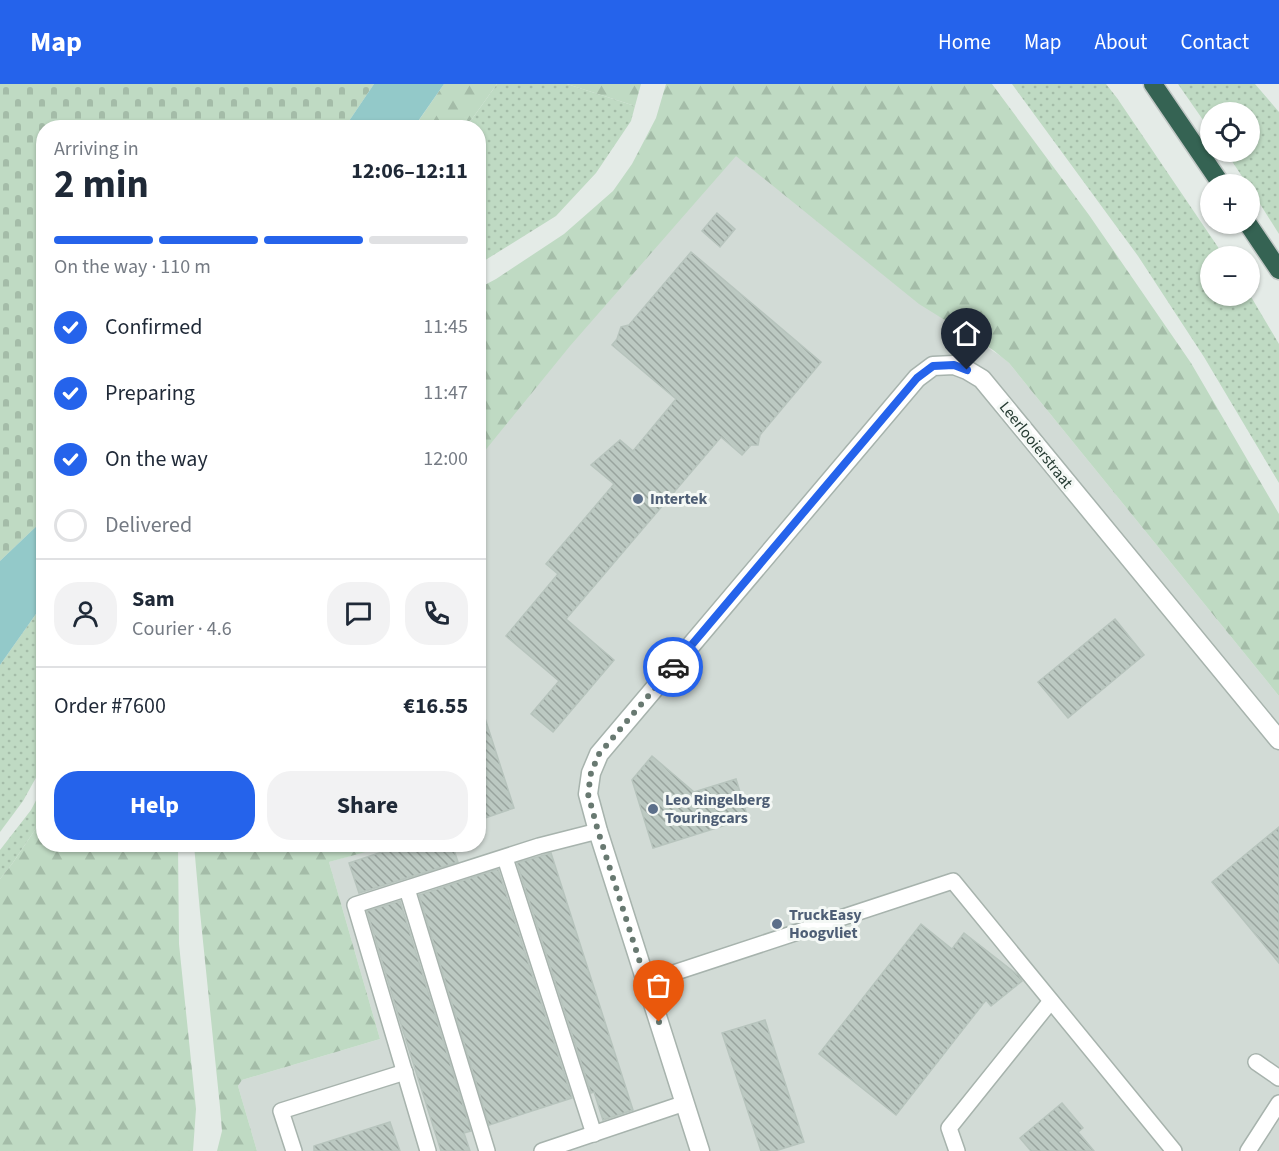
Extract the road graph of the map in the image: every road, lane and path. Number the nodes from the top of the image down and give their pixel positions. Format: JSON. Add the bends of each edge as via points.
{"nodes":[{"id":1,"x":1153,"y":84,"type":"edge"},
{"id":2,"x":1214,"y":174,"type":"edge"},
{"id":3,"x":1255,"y":234,"type":"edge"},
{"id":4,"x":1279,"y":270,"type":"edge"},
{"id":5,"x":1279,"y":740,"type":"edge"},
{"id":6,"x":598,"y":831,"type":"junction"},
{"id":7,"x":505,"y":858,"type":"junction"},
{"id":8,"x":407,"y":889,"type":"junction"},
{"id":9,"x":646,"y":982,"type":"junction"},
{"id":10,"x":1051,"y":1000,"type":"junction"},
{"id":11,"x":1256,"y":1062,"type":"dead end"},
{"id":12,"x":405,"y":1072,"type":"junction"},
{"id":13,"x":1279,"y":1078,"type":"edge"},
{"id":14,"x":686,"y":1103,"type":"junction"},
{"id":15,"x":1279,"y":1103,"type":"edge"},
{"id":16,"x":594,"y":1134,"type":"junction"},
{"id":17,"x":294,"y":1151,"type":"edge"},
{"id":18,"x":428,"y":1151,"type":"edge"},
{"id":19,"x":488,"y":1151,"type":"edge"},
{"id":20,"x":542,"y":1151,"type":"edge"},
{"id":21,"x":700,"y":1151,"type":"edge"},
{"id":22,"x":957,"y":1151,"type":"edge"},
{"id":23,"x":1174,"y":1151,"type":"edge"},
{"id":24,"x":1248,"y":1151,"type":"edge"}],
"edges":[{"from":1,"to":2,"type":"highway"},
{"from":3,"to":4,"type":"highway"},
{"from":5,"to":6,"type":"street","name":"Leerlooierstraat","via":[[982,379],[954,365],[933,366],[909,387],[599,754],[588,794]]},
{"from":6,"to":7,"type":"lane"},
{"from":6,"to":9,"type":"street","name":"Leerlooierstraat"},
{"from":7,"to":8,"type":"lane"},
{"from":7,"to":16,"type":"lane"},
{"from":8,"to":12,"type":"lane","via":[[355,905]]},
{"from":8,"to":19,"type":"lane"},
{"from":9,"to":10,"type":"lane","via":[[953,881]]},
{"from":9,"to":14,"type":"street","name":"Leerlooierstraat"},
{"from":10,"to":22,"type":"lane","via":[[949,1128]]},
{"from":10,"to":23,"type":"lane"},
{"from":11,"to":13,"type":"lane"},
{"from":12,"to":17,"type":"lane","via":[[281,1111]]},
{"from":12,"to":18,"type":"lane"},
{"from":14,"to":16,"type":"lane"},
{"from":14,"to":21,"type":"street","name":"Leerlooierstraat"},
{"from":15,"to":24,"type":"lane"},
{"from":16,"to":20,"type":"lane"}]}
